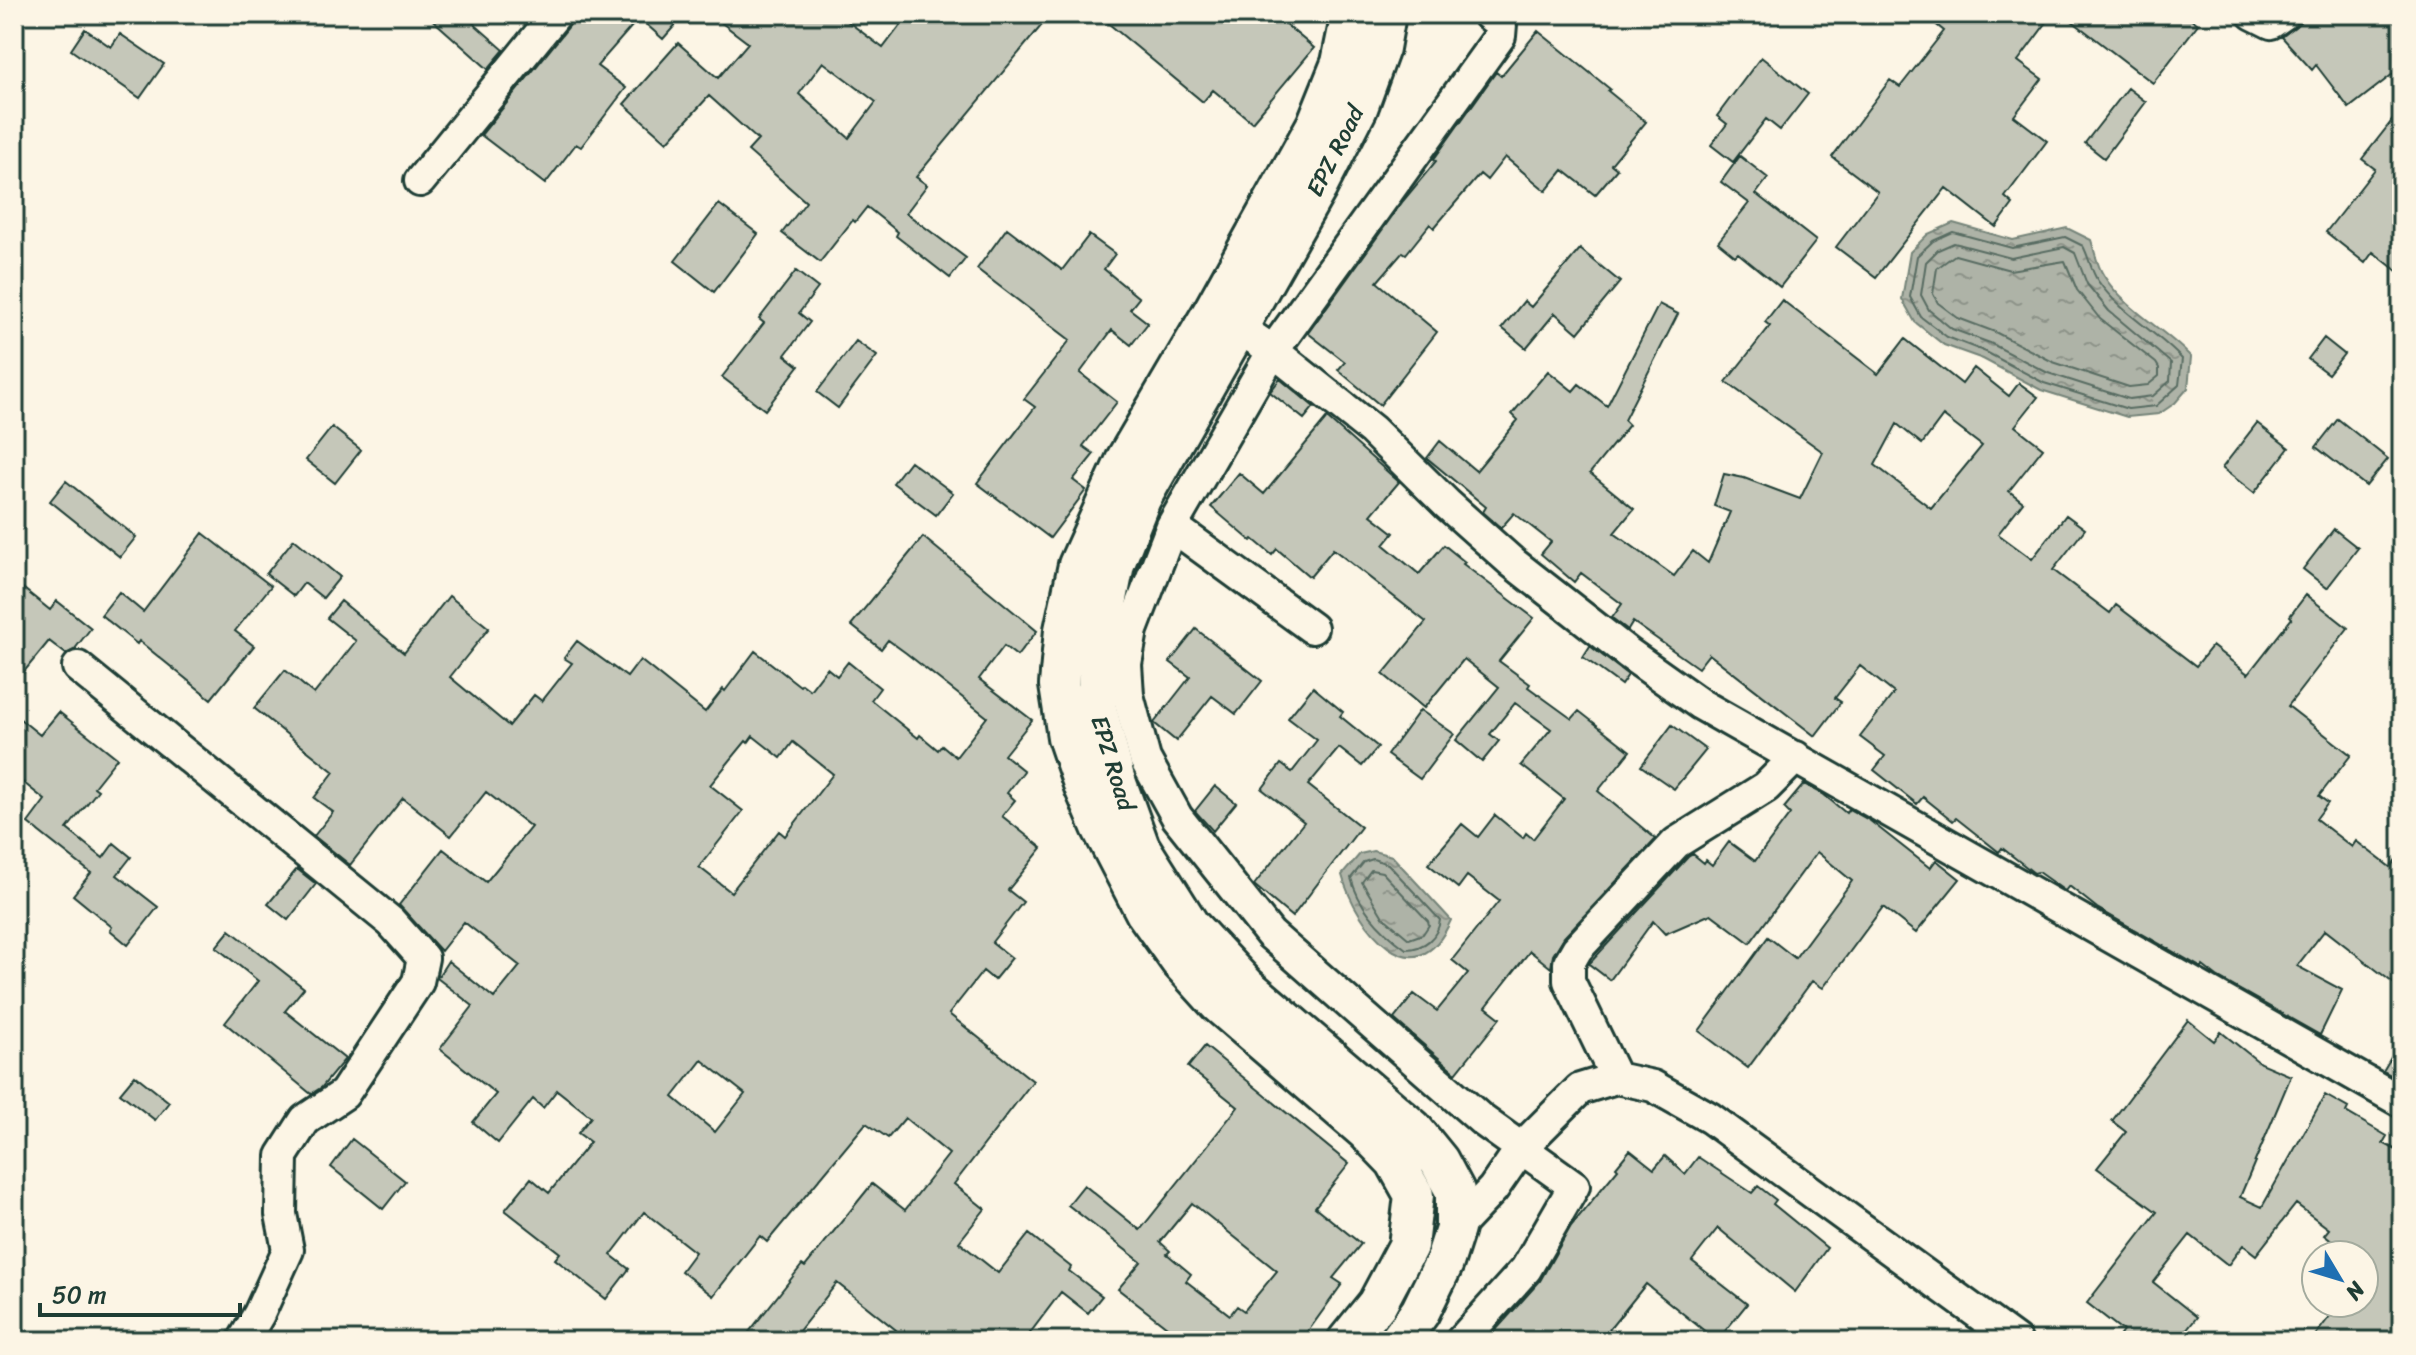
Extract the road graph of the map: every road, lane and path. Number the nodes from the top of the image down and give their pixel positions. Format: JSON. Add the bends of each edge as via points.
{"nodes":[{"id":1,"x":556,"y":14,"type":"edge"},
{"id":2,"x":1351,"y":14,"type":"edge"},
{"id":3,"x":1386,"y":14,"type":"edge"},
{"id":4,"x":1488,"y":14,"type":"edge"},
{"id":5,"x":2253,"y":14,"type":"edge"},
{"id":6,"x":2284,"y":14,"type":"edge"},
{"id":7,"x":420,"y":181,"type":"dead end"},
{"id":8,"x":1226,"y":319,"type":"junction"},
{"id":9,"x":1273,"y":351,"type":"junction"},
{"id":10,"x":1172,"y":526,"type":"junction"},
{"id":11,"x":1312,"y":628,"type":"dead end"},
{"id":12,"x":78,"y":667,"type":"dead end"},
{"id":13,"x":1796,"y":757,"type":"junction"},
{"id":14,"x":1616,"y":1078,"type":"junction"},
{"id":15,"x":2402,"y":1102,"type":"edge"},
{"id":16,"x":1522,"y":1147,"type":"junction"},
{"id":17,"x":1455,"y":1229,"type":"junction"},
{"id":18,"x":243,"y":1341,"type":"edge"},
{"id":19,"x":1347,"y":1341,"type":"edge"},
{"id":20,"x":1399,"y":1341,"type":"edge"},
{"id":21,"x":1461,"y":1341,"type":"edge"},
{"id":22,"x":2016,"y":1341,"type":"edge"}],
"edges":[{"from":1,"to":7,"type":"street"},
{"from":2,"to":8,"type":"main road","name":"EPZ Road","via":[[1341,63],[1316,125]]},
{"from":3,"to":8,"type":"main road","name":"EPZ Road","via":[[1358,108],[1317,188]]},
{"from":4,"to":9,"type":"street","via":[[1501,24],[1500,36]]},
{"from":5,"to":6,"type":"street","via":[[2271,23]]},
{"from":8,"to":9,"type":"street"},
{"from":8,"to":17,"type":"main road","name":"EPZ Road","via":[[1115,564],[1101,633],[1096,705],[1140,847],[1190,926],[1247,987],[1413,1129],[1455,1191]]},
{"from":8,"to":19,"type":"main road","name":"EPZ Road","via":[[1126,459],[1078,565],[1059,685],[1067,737],[1084,787],[1145,912],[1218,1003],[1365,1130],[1395,1161],[1414,1195],[1408,1246],[1377,1304]]},
{"from":9,"to":10,"type":"street"},
{"from":9,"to":13,"type":"street","via":[[1372,430],[1513,563],[1628,653],[1700,704]]},
{"from":10,"to":11,"type":"street"},
{"from":10,"to":16,"type":"street","via":[[1132,630],[1126,664],[1128,695],[1145,759],[1177,817],[1270,934],[1482,1120]]},
{"from":12,"to":18,"type":"street","via":[[391,922],[423,958],[418,982],[344,1094],[305,1120],[282,1156],[281,1214],[288,1250]]},
{"from":13,"to":14,"type":"street","via":[[1766,787],[1676,843],[1569,963],[1569,981]]},
{"from":13,"to":15,"type":"street"},
{"from":14,"to":16,"type":"street","via":[[1580,1089]]},
{"from":14,"to":22,"type":"street","via":[[1653,1086],[1710,1118]]},
{"from":16,"to":17,"type":"street","via":[[1493,1189]]},
{"from":16,"to":21,"type":"street","via":[[1574,1188],[1526,1269]]},
{"from":17,"to":20,"type":"main road","name":"EPZ Road","via":[[1420,1312]]}]}
